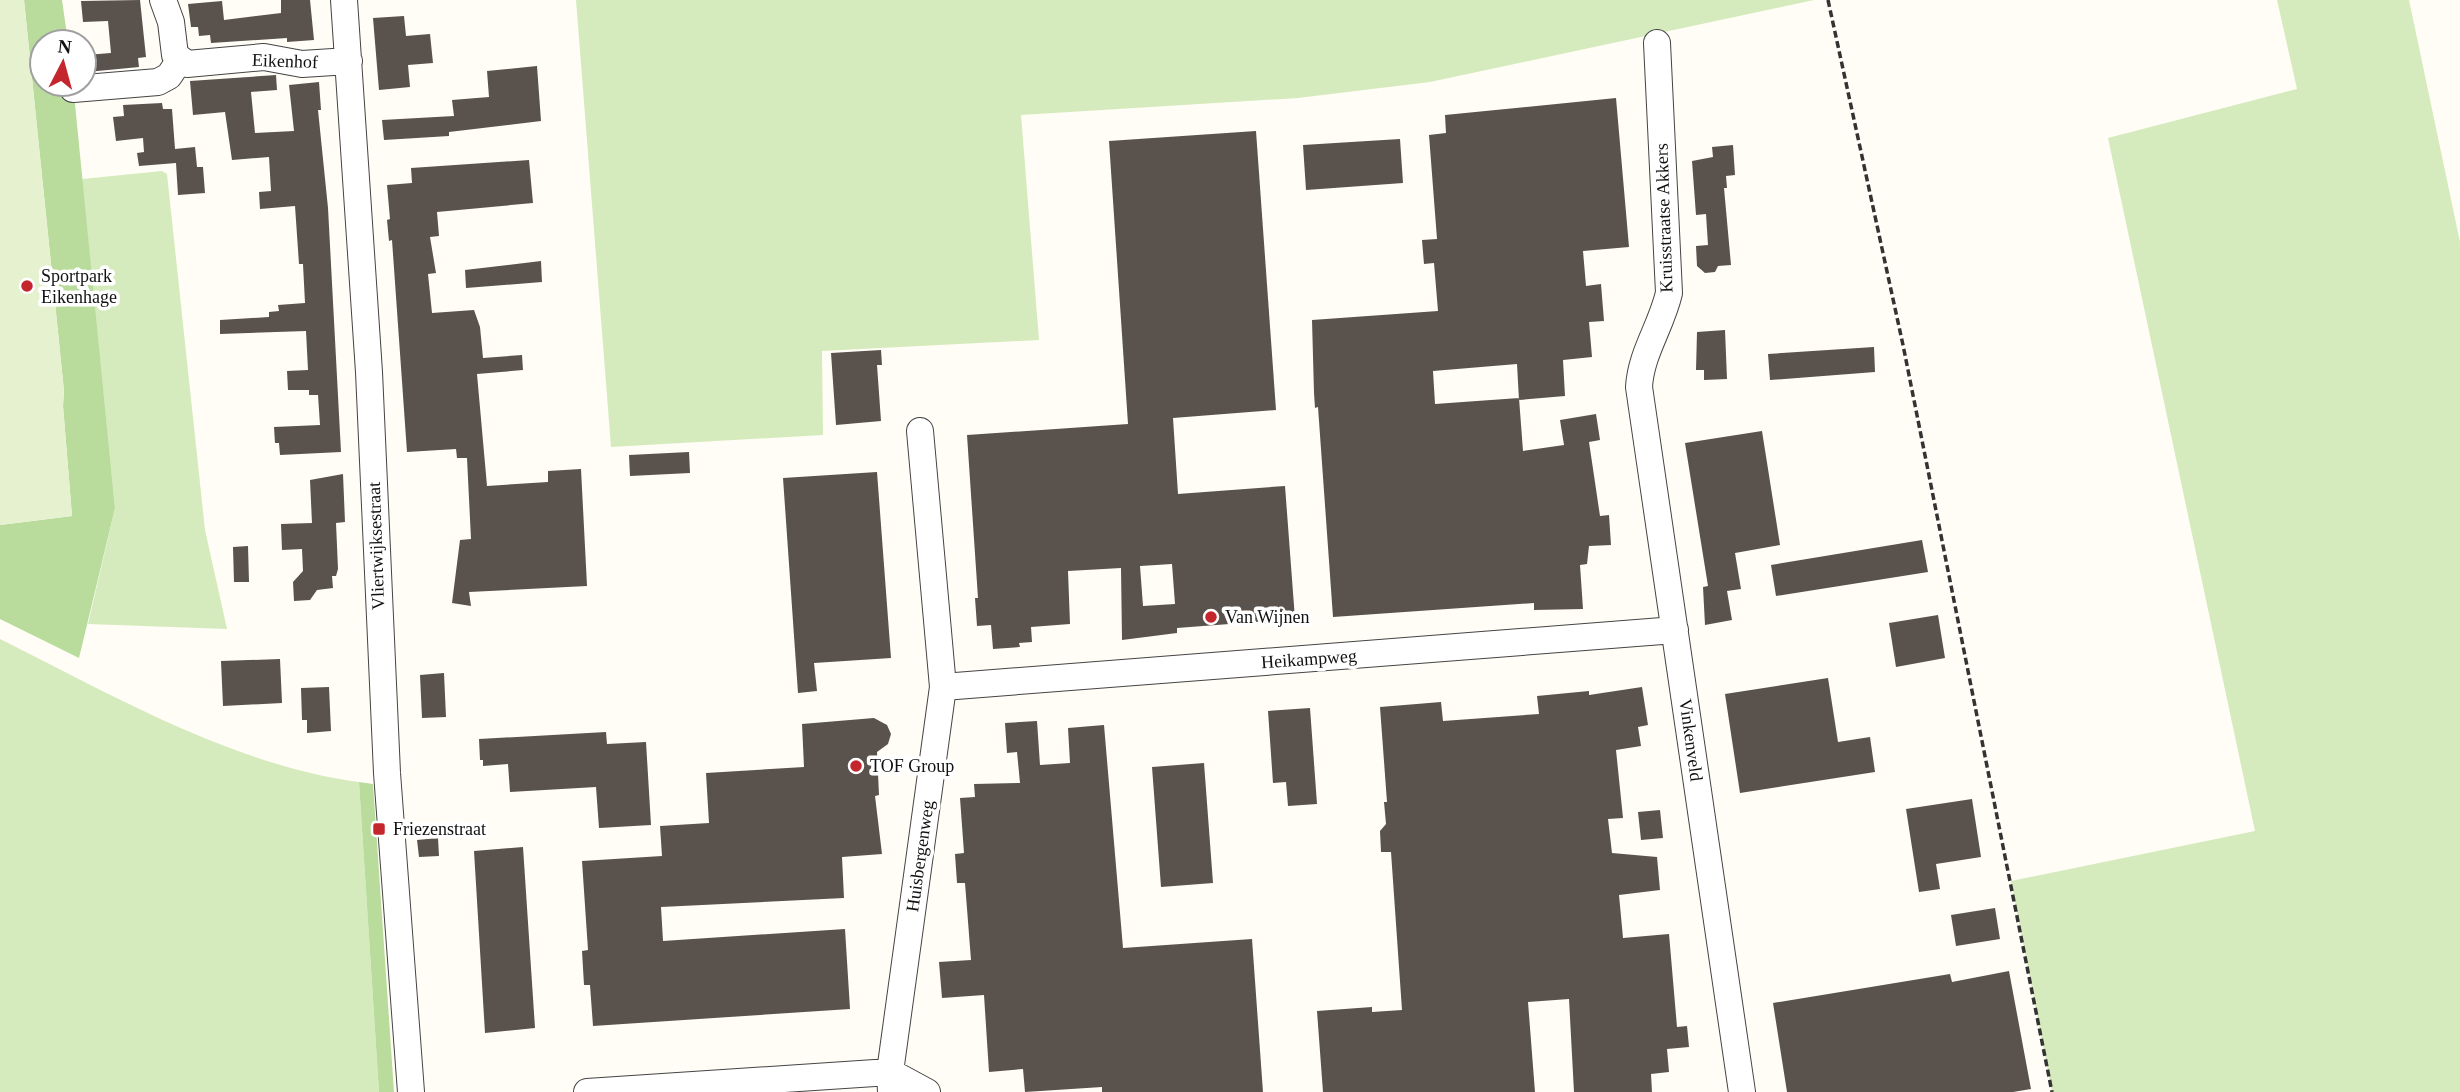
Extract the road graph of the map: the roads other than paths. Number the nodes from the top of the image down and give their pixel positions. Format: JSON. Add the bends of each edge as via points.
{"nodes":[{"id":1,"x":163,"y":0,"type":"edge"},
{"id":2,"x":344,"y":0,"type":"edge"},
{"id":3,"x":1657,"y":43,"type":"dead end"},
{"id":4,"x":179,"y":61,"type":"junction"},
{"id":5,"x":349,"y":61,"type":"junction"},
{"id":6,"x":98,"y":87,"type":"edge"},
{"id":7,"x":1639,"y":387,"type":"joint"},
{"id":8,"x":920,"y":432,"type":"dead end"},
{"id":9,"x":1675,"y":631,"type":"junction"},
{"id":10,"x":943,"y":687,"type":"junction"},
{"id":11,"x":890,"y":1082,"type":"edge"},
{"id":12,"x":706,"y":1087,"type":"edge"},
{"id":13,"x":644,"y":1090,"type":"edge"},
{"id":14,"x":411,"y":1092,"type":"edge"},
{"id":15,"x":587,"y":1092,"type":"edge"},
{"id":16,"x":927,"y":1092,"type":"edge"},
{"id":17,"x":1742,"y":1092,"type":"edge"}],
"edges":[{"from":1,"to":4,"type":"street"},
{"from":2,"to":5,"type":"street","name":"Vliertwijksestraat"},
{"from":3,"to":7,"type":"street","name":"Kruisstraatse Akkers","via":[[1668,293],[1663,320],[1641,363]]},
{"from":4,"to":5,"type":"street","name":"Eikenhof","via":[[194,65],[264,57],[302,64]]},
{"from":4,"to":6,"type":"street","via":[[169,76],[158,82]]},
{"from":5,"to":14,"type":"street","name":"Vliertwijksestraat","via":[[387,759]]},
{"from":7,"to":9,"type":"street","name":"Vinkenveld"},
{"from":8,"to":10,"type":"street","name":"Huisbergenweg"},
{"from":9,"to":10,"type":"street","name":"Heikampweg"},
{"from":9,"to":17,"type":"street","name":"Vinkenveld"},
{"from":10,"to":11,"type":"street","name":"Huisbergenweg"},
{"from":11,"to":12,"type":"street"},
{"from":11,"to":16,"type":"street"},
{"from":12,"to":13,"type":"street"},
{"from":13,"to":15,"type":"street"}]}
